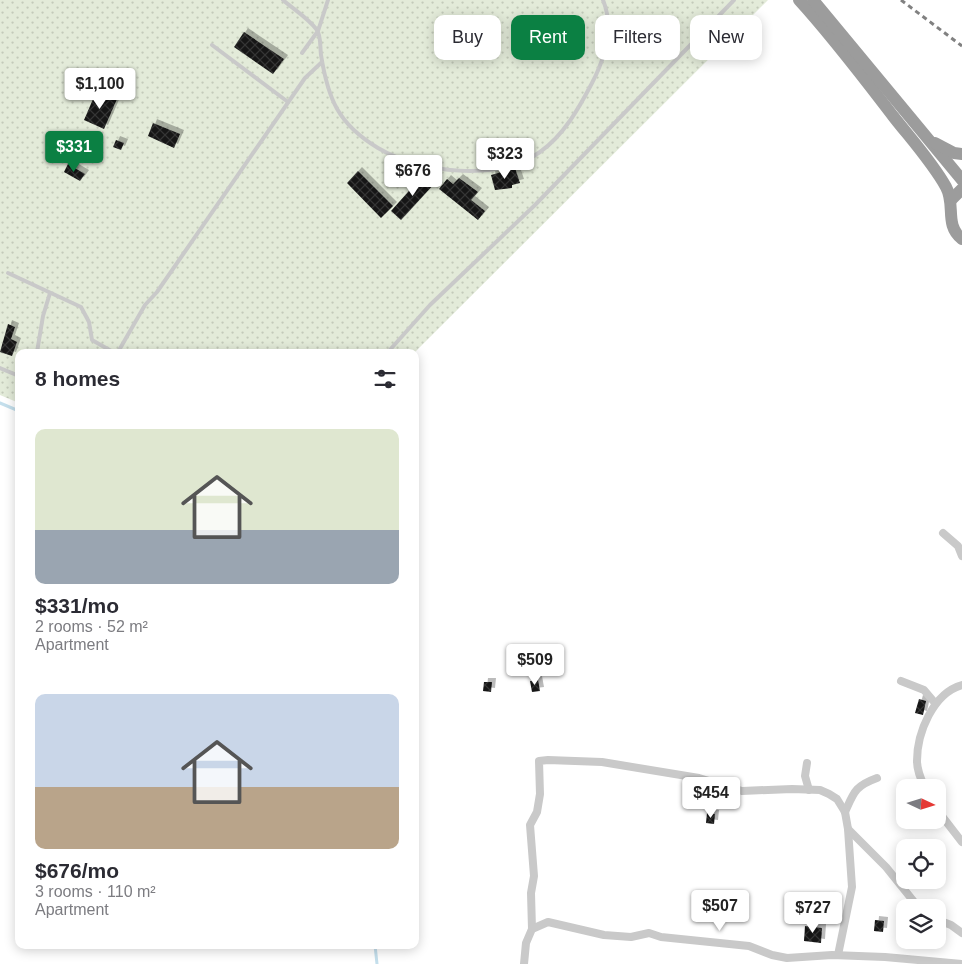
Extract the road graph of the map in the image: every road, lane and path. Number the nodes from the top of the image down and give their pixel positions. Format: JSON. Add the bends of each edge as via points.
{"nodes":[{"id":1,"x":283,"y":0,"type":"edge"},
{"id":2,"x":328,"y":0,"type":"edge"},
{"id":3,"x":603,"y":0,"type":"edge"},
{"id":4,"x":734,"y":0,"type":"edge"},
{"id":5,"x":799,"y":0,"type":"edge"},
{"id":6,"x":813,"y":0,"type":"edge"},
{"id":7,"x":318,"y":31,"type":"junction"},
{"id":8,"x":212,"y":45,"type":"dead end"},
{"id":9,"x":302,"y":53,"type":"dead end"},
{"id":10,"x":322,"y":62,"type":"junction"},
{"id":11,"x":288,"y":102,"type":"junction"},
{"id":12,"x":929,"y":139,"type":"junction"},
{"id":13,"x":962,"y":154,"type":"edge"},
{"id":14,"x":962,"y":180,"type":"edge"},
{"id":15,"x":962,"y":189,"type":"edge"},
{"id":16,"x":952,"y":200,"type":"junction"},
{"id":17,"x":962,"y":239,"type":"edge"},
{"id":18,"x":8,"y":273,"type":"dead end"},
{"id":19,"x":50,"y":293,"type":"junction"},
{"id":20,"x":38,"y":349,"type":"edge"},
{"id":21,"x":108,"y":349,"type":"edge"},
{"id":22,"x":120,"y":349,"type":"edge"},
{"id":23,"x":391,"y":349,"type":"edge"},
{"id":24,"x":0,"y":368,"type":"edge"},
{"id":25,"x":15,"y":374,"type":"edge"},
{"id":26,"x":943,"y":533,"type":"dead end"},
{"id":27,"x":962,"y":556,"type":"edge"},
{"id":28,"x":901,"y":680,"type":"dead end"},
{"id":29,"x":962,"y":685,"type":"edge"},
{"id":30,"x":935,"y":703,"type":"junction"},
{"id":31,"x":807,"y":763,"type":"dead end"},
{"id":32,"x":877,"y":778,"type":"dead end"},
{"id":33,"x":920,"y":779,"type":"edge"},
{"id":34,"x":809,"y":790,"type":"junction"},
{"id":35,"x":845,"y":812,"type":"junction"},
{"id":36,"x":946,"y":821,"type":"edge"},
{"id":37,"x":848,"y":829,"type":"junction"},
{"id":38,"x":962,"y":842,"type":"edge"},
{"id":39,"x":912,"y":899,"type":"edge"},
{"id":40,"x":946,"y":923,"type":"edge"},
{"id":41,"x":532,"y":929,"type":"junction"},
{"id":42,"x":962,"y":933,"type":"edge"},
{"id":43,"x":838,"y":956,"type":"junction"},
{"id":44,"x":524,"y":964,"type":"edge"},
{"id":45,"x":962,"y":964,"type":"edge"}],
"edges":[{"from":1,"to":7,"type":"lane"},
{"from":2,"to":7,"type":"lane"},
{"from":3,"to":10,"type":"lane","via":[[608,12],[609,33],[597,74],[575,115],[542,151],[528,160],[494,169],[460,172],[417,165],[378,148],[342,120],[328,91]]},
{"from":4,"to":23,"type":"lane","via":[[535,205],[430,305]]},
{"from":5,"to":16,"type":"highway","via":[[924,156]]},
{"from":6,"to":12,"type":"highway"},
{"from":7,"to":9,"type":"lane"},
{"from":7,"to":10,"type":"lane"},
{"from":8,"to":11,"type":"lane"},
{"from":10,"to":11,"type":"lane","via":[[305,78]]},
{"from":11,"to":22,"type":"lane","via":[[145,305]]},
{"from":12,"to":13,"type":"highway"},
{"from":12,"to":14,"type":"highway"},
{"from":15,"to":16,"type":"highway"},
{"from":16,"to":17,"type":"highway","via":[[950,223],[954,233]]},
{"from":18,"to":19,"type":"lane"},
{"from":19,"to":20,"type":"lane"},
{"from":19,"to":21,"type":"lane","via":[[81,307],[89,322],[92,340]]},
{"from":24,"to":25,"type":"lane"},
{"from":26,"to":27,"type":"street","via":[[958,546]]},
{"from":28,"to":30,"type":"street","via":[[924,690]]},
{"from":29,"to":30,"type":"street","via":[[954,687]]},
{"from":30,"to":33,"type":"street","via":[[926,722],[917,761]]},
{"from":31,"to":34,"type":"street","via":[[805,776]]},
{"from":32,"to":35,"type":"street","via":[[861,784]]},
{"from":34,"to":35,"type":"street","via":[[829,794],[837,799]]},
{"from":34,"to":41,"type":"street","via":[[742,791],[699,778],[602,762],[539,761],[540,794],[537,812],[530,825],[534,876]]},
{"from":35,"to":37,"type":"street"},
{"from":36,"to":38,"type":"street"},
{"from":37,"to":39,"type":"street","via":[[886,866]]},
{"from":37,"to":43,"type":"street","via":[[852,887]]},
{"from":40,"to":42,"type":"street"},
{"from":41,"to":43,"type":"street","via":[[548,922],[604,936],[631,937],[649,933],[749,946],[787,958]]},
{"from":41,"to":44,"type":"street","via":[[526,943]]},
{"from":43,"to":45,"type":"street"}]}
